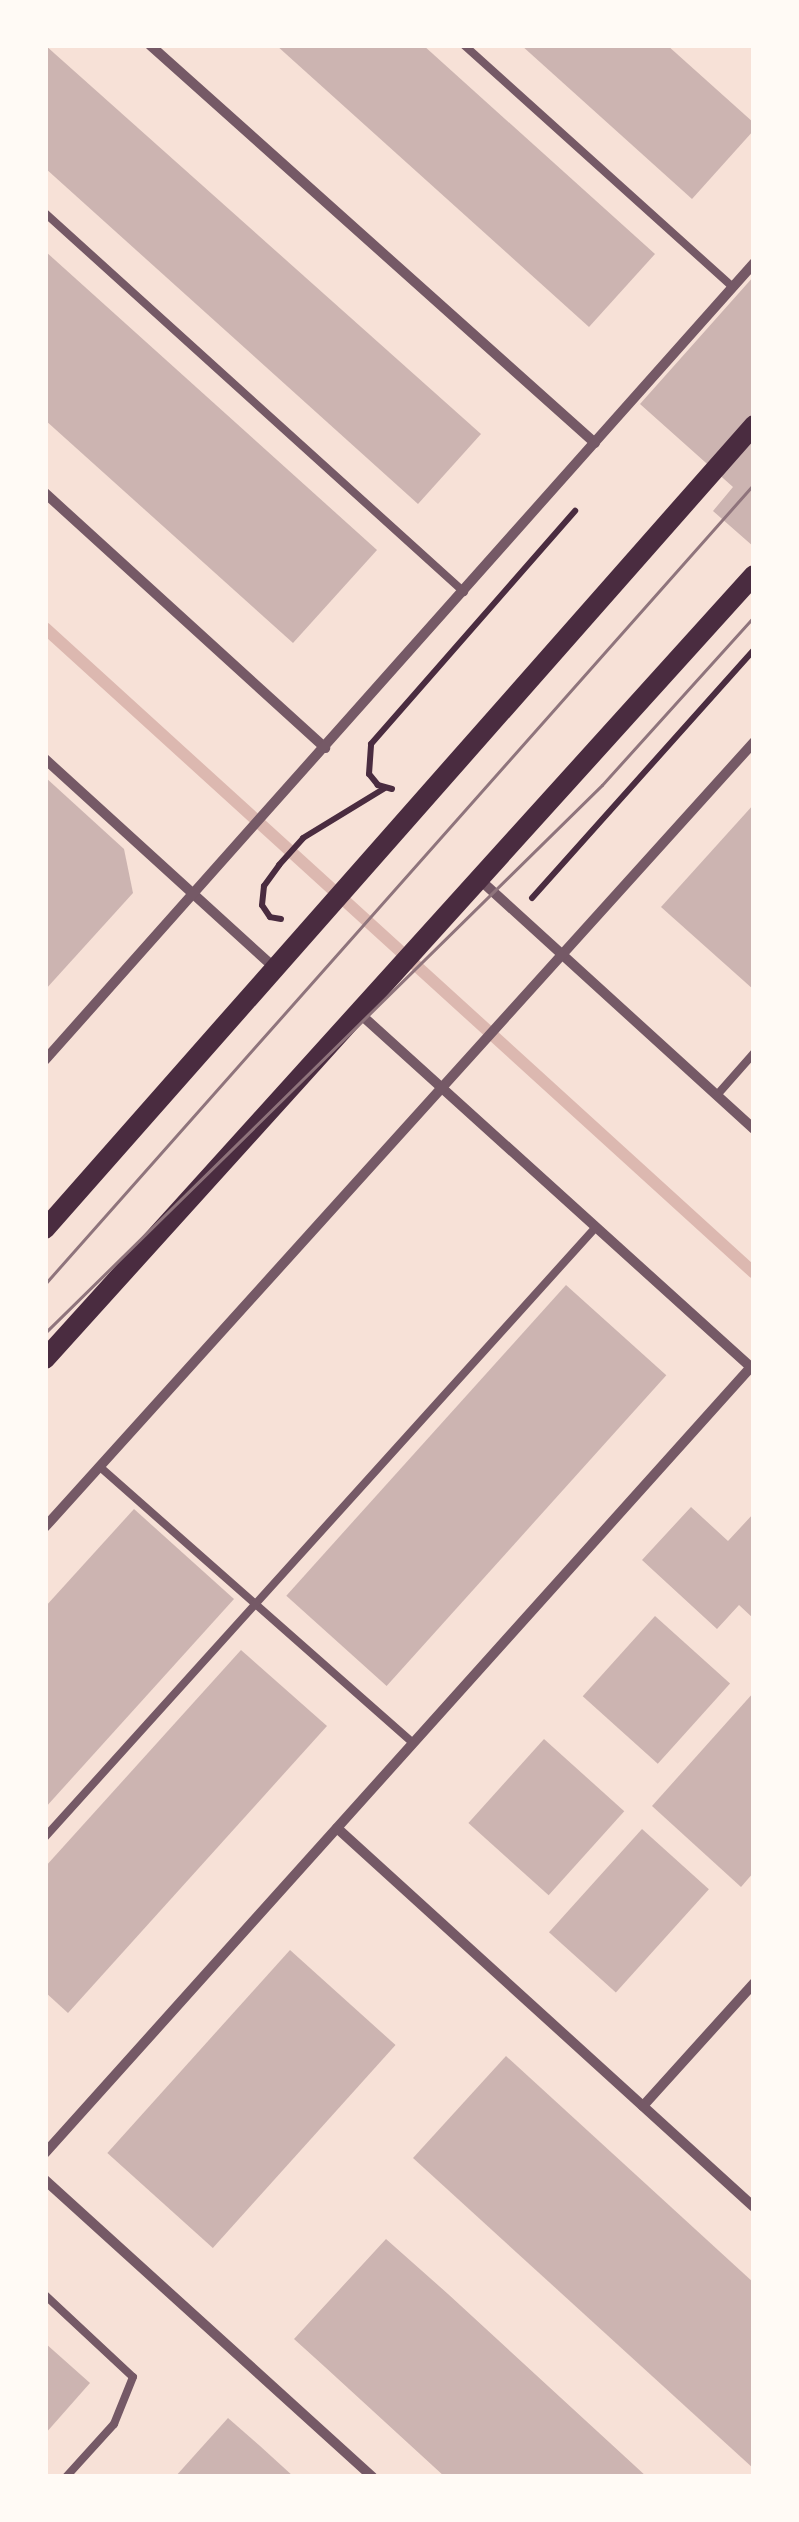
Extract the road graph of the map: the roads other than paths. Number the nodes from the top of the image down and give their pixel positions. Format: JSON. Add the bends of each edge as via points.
{"nodes":[{"id":1,"x":150,"y":45,"type":"edge"},
{"id":2,"x":464,"y":45,"type":"edge"},
{"id":3,"x":45,"y":213,"type":"edge"},
{"id":4,"x":754,"y":263,"type":"edge"},
{"id":5,"x":733,"y":287,"type":"junction"},
{"id":6,"x":754,"y":425,"type":"edge"},
{"id":7,"x":595,"y":444,"type":"junction"},
{"id":8,"x":45,"y":493,"type":"edge"},
{"id":9,"x":754,"y":575,"type":"edge"},
{"id":10,"x":464,"y":592,"type":"junction"},
{"id":11,"x":754,"y":742,"type":"edge"},
{"id":12,"x":325,"y":748,"type":"junction"},
{"id":13,"x":45,"y":760,"type":"edge"},
{"id":14,"x":478,"y":878,"type":"junction"},
{"id":15,"x":195,"y":895,"type":"junction"},
{"id":16,"x":562,"y":954,"type":"junction"},
{"id":17,"x":275,"y":968,"type":"junction"},
{"id":18,"x":357,"y":1012,"type":"junction"},
{"id":19,"x":754,"y":1053,"type":"edge"},
{"id":20,"x":45,"y":1060,"type":"edge"},
{"id":21,"x":442,"y":1088,"type":"junction"},
{"id":22,"x":717,"y":1095,"type":"junction"},
{"id":23,"x":754,"y":1129,"type":"edge"},
{"id":24,"x":596,"y":1227,"type":"junction"},
{"id":25,"x":45,"y":1229,"type":"edge"},
{"id":26,"x":45,"y":1359,"type":"edge"},
{"id":27,"x":752,"y":1369,"type":"edge"},
{"id":28,"x":100,"y":1467,"type":"junction"},
{"id":29,"x":45,"y":1527,"type":"edge"},
{"id":30,"x":256,"y":1604,"type":"junction"},
{"id":31,"x":413,"y":1743,"type":"junction"},
{"id":32,"x":336,"y":1828,"type":"junction"},
{"id":33,"x":45,"y":1838,"type":"edge"},
{"id":34,"x":754,"y":1982,"type":"edge"},
{"id":35,"x":643,"y":2106,"type":"junction"},
{"id":36,"x":45,"y":2153,"type":"edge"},
{"id":37,"x":45,"y":2180,"type":"edge"},
{"id":38,"x":754,"y":2207,"type":"edge"},
{"id":39,"x":45,"y":2295,"type":"edge"},
{"id":40,"x":66,"y":2477,"type":"edge"},
{"id":41,"x":374,"y":2477,"type":"edge"}],
"edges":[{"from":1,"to":7,"type":"street"},
{"from":2,"to":5,"type":"lane"},
{"from":3,"to":10,"type":"lane"},
{"from":4,"to":5,"type":"street"},
{"from":5,"to":7,"type":"street"},
{"from":6,"to":17,"type":"main road"},
{"from":7,"to":10,"type":"street"},
{"from":8,"to":12,"type":"street"},
{"from":9,"to":14,"type":"main road"},
{"from":10,"to":12,"type":"street"},
{"from":11,"to":16,"type":"street"},
{"from":12,"to":15,"type":"street"},
{"from":13,"to":15,"type":"street"},
{"from":14,"to":16,"type":"street"},
{"from":14,"to":18,"type":"main road"},
{"from":15,"to":17,"type":"street"},
{"from":15,"to":20,"type":"street"},
{"from":16,"to":21,"type":"street"},
{"from":16,"to":22,"type":"street"},
{"from":17,"to":25,"type":"main road"},
{"from":18,"to":21,"type":"street"},
{"from":18,"to":26,"type":"main road"},
{"from":19,"to":22,"type":"lane"},
{"from":21,"to":24,"type":"street"},
{"from":21,"to":28,"type":"street"},
{"from":22,"to":23,"type":"street"},
{"from":24,"to":27,"type":"street"},
{"from":24,"to":30,"type":"lane"},
{"from":27,"to":31,"type":"street"},
{"from":28,"to":29,"type":"street"},
{"from":28,"to":30,"type":"lane"},
{"from":30,"to":31,"type":"lane"},
{"from":30,"to":33,"type":"lane"},
{"from":31,"to":32,"type":"street"},
{"from":32,"to":35,"type":"street"},
{"from":32,"to":36,"type":"street"},
{"from":34,"to":35,"type":"street"},
{"from":35,"to":38,"type":"street"},
{"from":37,"to":41,"type":"street"},
{"from":39,"to":40,"type":"lane","via":[[133,2377],[114,2424]]}]}
